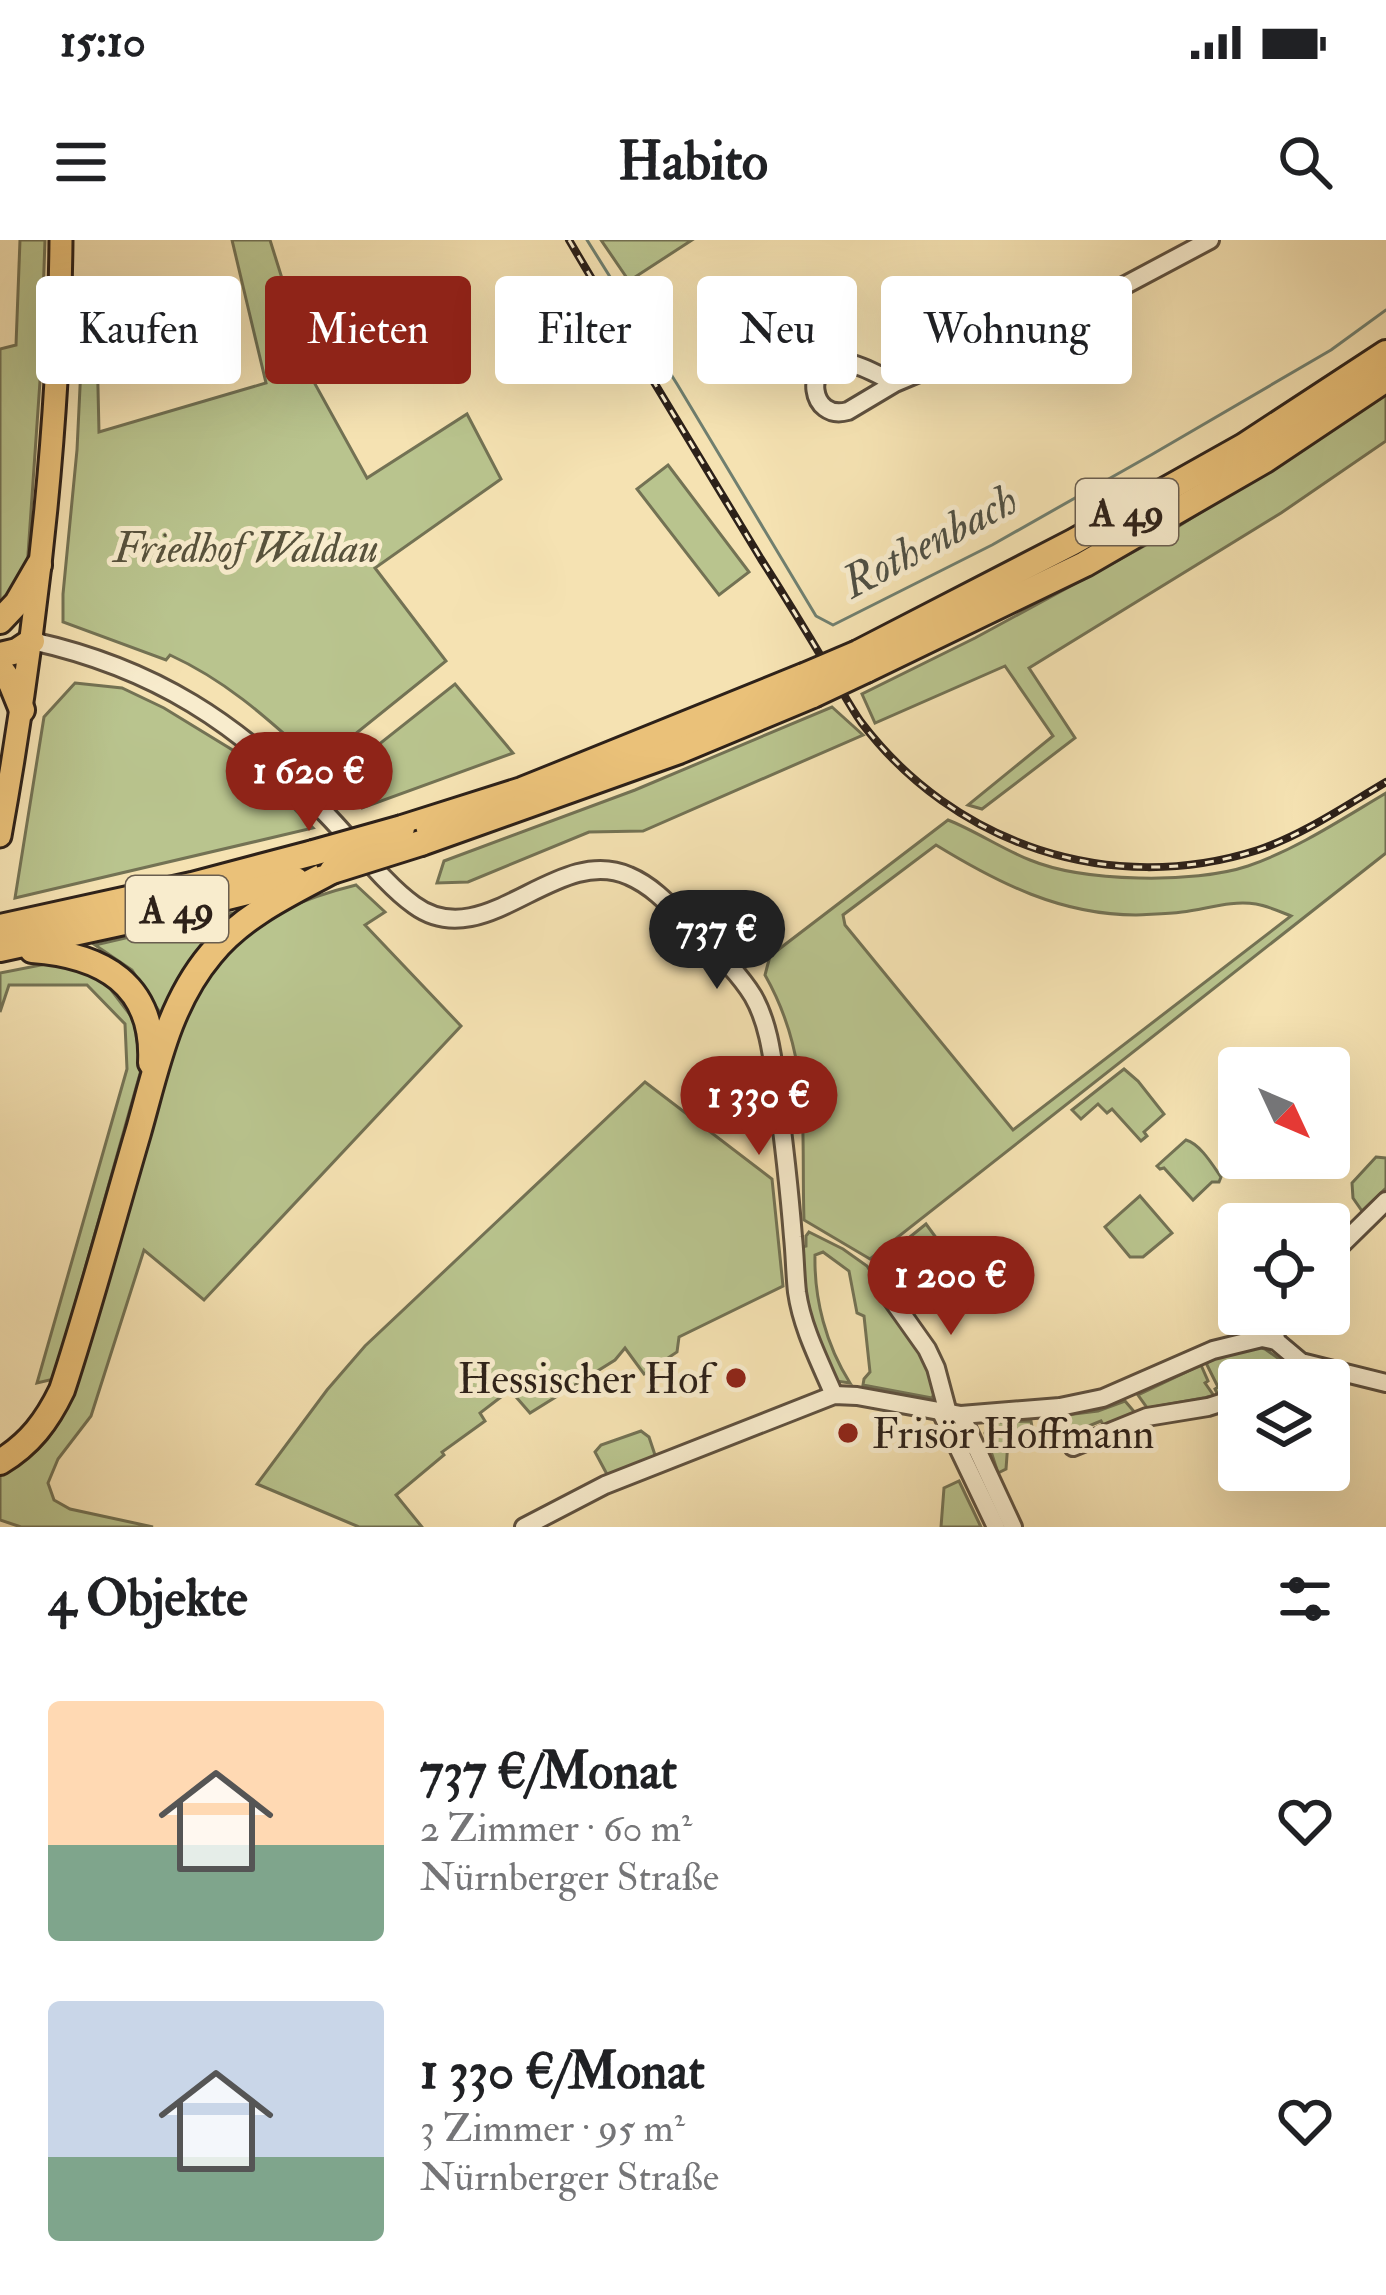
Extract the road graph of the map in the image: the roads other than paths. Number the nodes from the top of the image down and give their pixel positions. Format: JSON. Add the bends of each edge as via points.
{"nodes":[{"id":1,"x":61,"y":240,"type":"edge"},
{"id":2,"x":1210,"y":240,"type":"edge"},
{"id":3,"x":1132,"y":281,"type":"edge"},
{"id":4,"x":1386,"y":353,"type":"edge"},
{"id":5,"x":1386,"y":380,"type":"edge"},
{"id":6,"x":40,"y":565,"type":"junction"},
{"id":7,"x":0,"y":621,"type":"edge"},
{"id":8,"x":0,"y":638,"type":"edge"},
{"id":9,"x":32,"y":641,"type":"junction"},
{"id":10,"x":0,"y":655,"type":"edge"},
{"id":11,"x":862,"y":661,"type":"junction"},
{"id":12,"x":0,"y":668,"type":"edge"},
{"id":13,"x":22,"y":710,"type":"junction"},
{"id":14,"x":0,"y":836,"type":"edge"},
{"id":15,"x":323,"y":862,"type":"junction"},
{"id":16,"x":0,"y":927,"type":"edge"},
{"id":17,"x":17,"y":941,"type":"edge"},
{"id":18,"x":149,"y":1085,"type":"junction"},
{"id":19,"x":1383,"y":1210,"type":"edge"},
{"id":20,"x":1350,"y":1239,"type":"edge"},
{"id":21,"x":888,"y":1294,"type":"dead end"},
{"id":22,"x":1275,"y":1335,"type":"edge"},
{"id":23,"x":1276,"y":1341,"type":"junction"},
{"id":24,"x":1297,"y":1359,"type":"edge"},
{"id":25,"x":1350,"y":1374,"type":"edge"},
{"id":26,"x":1386,"y":1383,"type":"edge"},
{"id":27,"x":1124,"y":1390,"type":"junction"},
{"id":28,"x":834,"y":1395,"type":"junction"},
{"id":29,"x":1218,"y":1404,"type":"edge"},
{"id":30,"x":950,"y":1413,"type":"junction"},
{"id":31,"x":1148,"y":1418,"type":"junction"},
{"id":32,"x":1073,"y":1447,"type":"dead end"},
{"id":33,"x":0,"y":1462,"type":"edge"},
{"id":34,"x":524,"y":1527,"type":"edge"},
{"id":35,"x":997,"y":1527,"type":"edge"},
{"id":36,"x":1013,"y":1527,"type":"edge"}],
"edges":[{"from":1,"to":6,"type":"main road"},
{"from":2,"to":3,"type":"street"},
{"from":4,"to":11,"type":"highway","number":"A 49","via":[[1244,446]]},
{"from":5,"to":11,"type":"highway","number":"A 49","via":[[1084,564]]},
{"from":6,"to":7,"type":"highway"},
{"from":6,"to":9,"type":"main road"},
{"from":8,"to":9,"type":"highway"},
{"from":9,"to":10,"type":"highway"},
{"from":9,"to":13,"type":"main road"},
{"from":9,"to":28,"type":"street","via":[[131,671],[222,721],[431,914],[488,912],[588,872],[620,873],[657,893],[744,982],[766,1025],[797,1293]]},
{"from":11,"to":15,"type":"highway","number":"A 49","bridge":true,"via":[[412,836]]},
{"from":12,"to":13,"type":"highway"},
{"from":13,"to":14,"type":"main road"},
{"from":15,"to":17,"type":"highway","number":"A 49","via":[[212,880]]},
{"from":15,"to":18,"type":"highway","via":[[209,957],[176,1012]]},
{"from":16,"to":17,"type":"highway","number":"A 49"},
{"from":17,"to":18,"type":"highway","via":[[101,965],[125,984],[148,1025]]},
{"from":18,"to":33,"type":"highway","via":[[62,1390],[48,1419]]},
{"from":19,"to":20,"type":"street"},
{"from":21,"to":30,"type":"street","via":[[927,1349]]},
{"from":22,"to":23,"type":"street"},
{"from":23,"to":24,"type":"street"},
{"from":23,"to":27,"type":"street","via":[[1232,1344]]},
{"from":25,"to":26,"type":"street"},
{"from":27,"to":30,"type":"street","via":[[1060,1407]]},
{"from":27,"to":31,"type":"street"},
{"from":28,"to":30,"type":"street"},
{"from":28,"to":34,"type":"street","via":[[605,1485]]},
{"from":29,"to":31,"type":"street"},
{"from":30,"to":35,"type":"street"},
{"from":30,"to":36,"type":"street"},
{"from":31,"to":32,"type":"street"}]}
